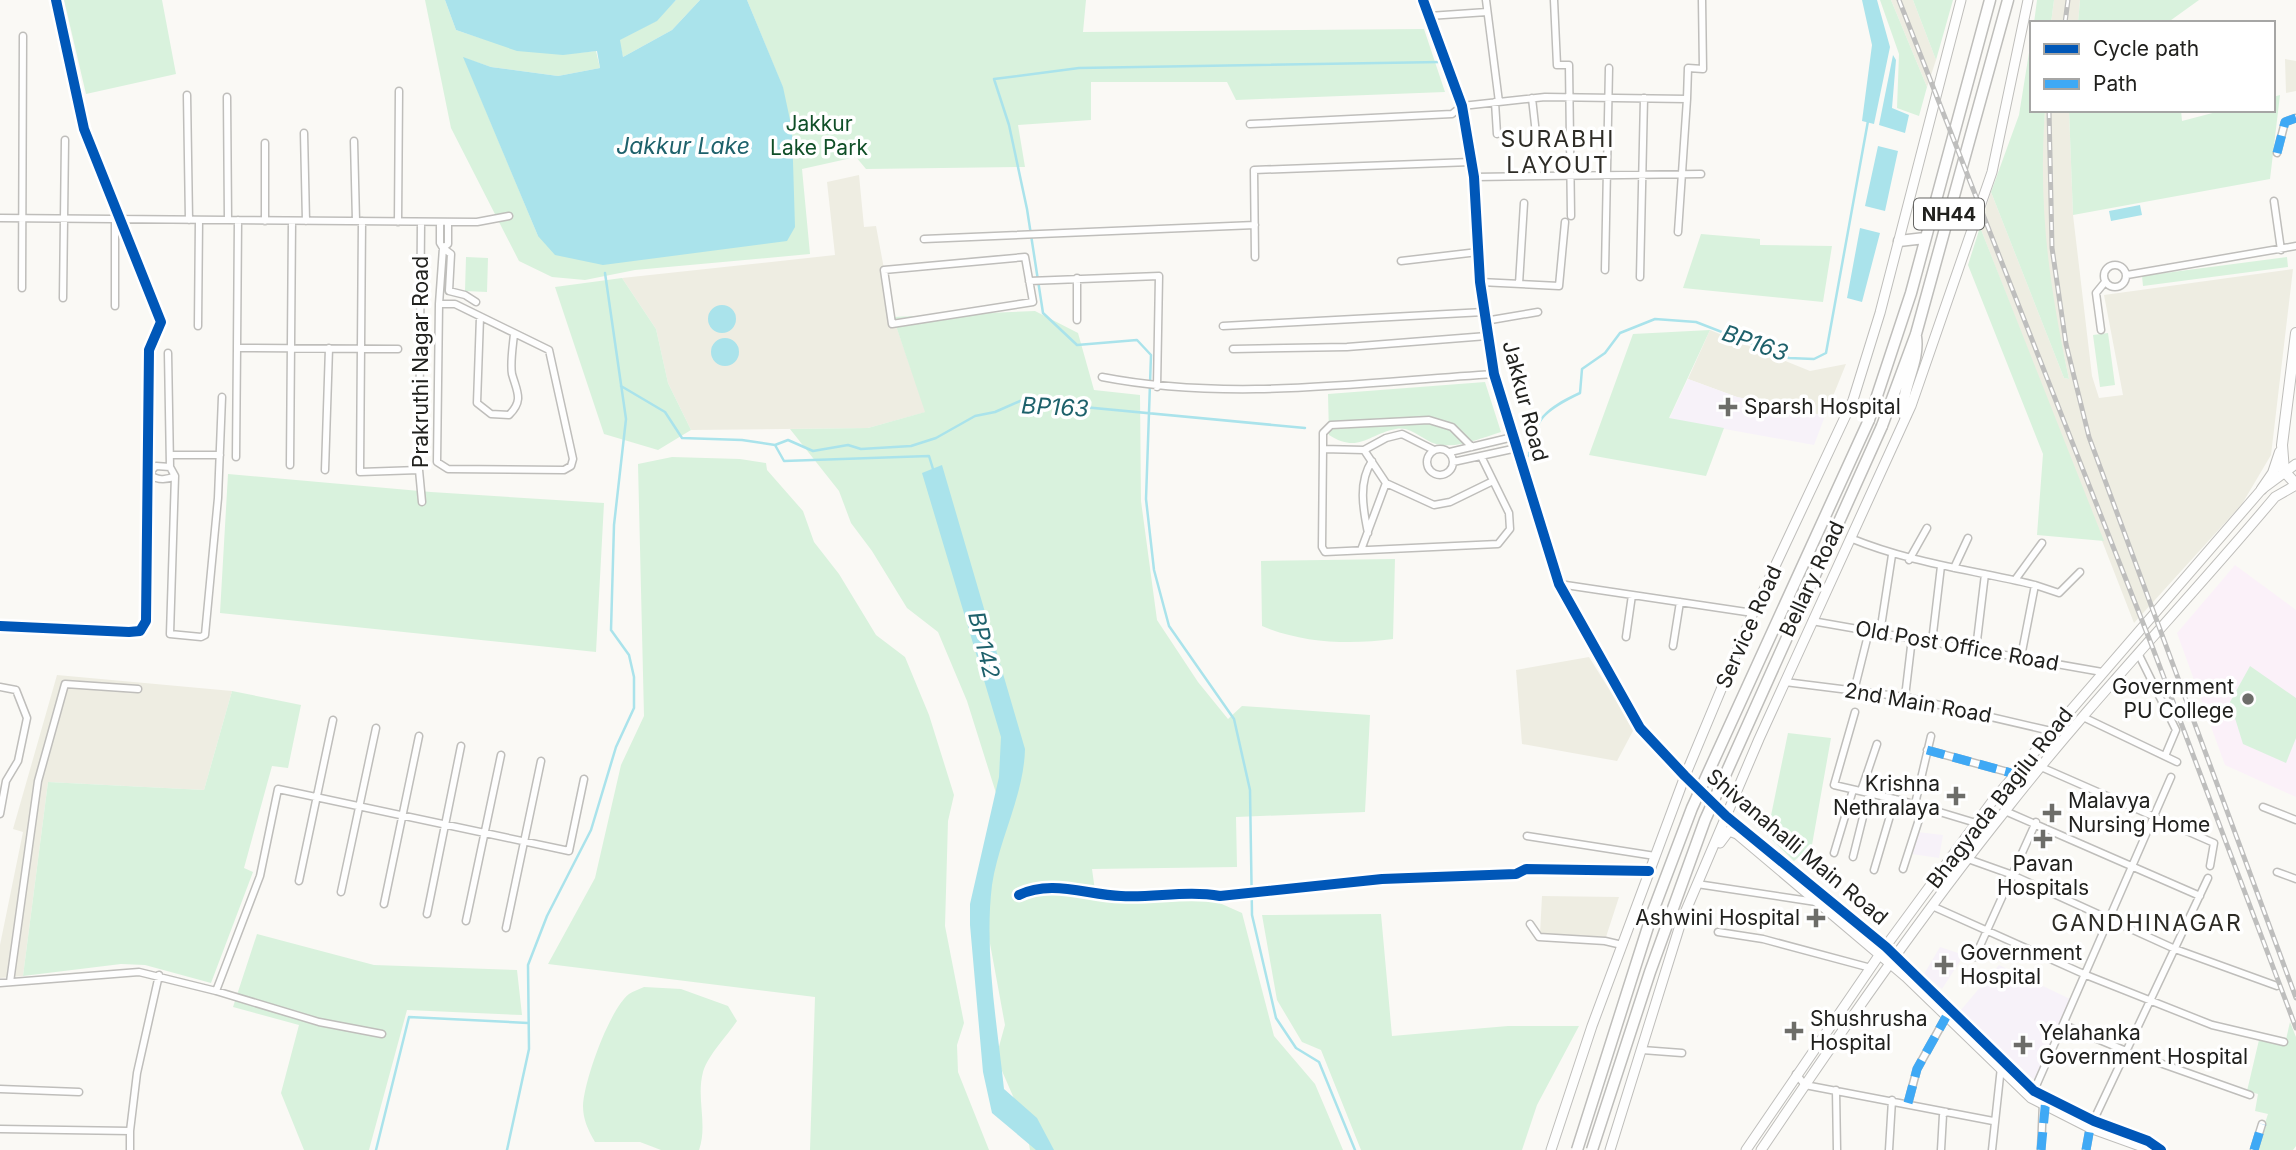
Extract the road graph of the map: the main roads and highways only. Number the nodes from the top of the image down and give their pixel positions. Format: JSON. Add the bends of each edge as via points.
{"nodes":[{"id":1,"x":1423,"y":0,"type":"edge"},
{"id":2,"x":1961,"y":0,"type":"edge"},
{"id":3,"x":1990,"y":0,"type":"edge"},
{"id":4,"x":2008,"y":0,"type":"edge"},
{"id":5,"x":2028,"y":0,"type":"edge"},
{"id":6,"x":1925,"y":238,"type":"junction"},
{"id":7,"x":1899,"y":241,"type":"junction"},
{"id":8,"x":2296,"y":333,"type":"edge"},
{"id":9,"x":1916,"y":334,"type":"junction"},
{"id":10,"x":1905,"y":416,"type":"junction"},
{"id":11,"x":2282,"y":445,"type":"junction"},
{"id":12,"x":2296,"y":464,"type":"edge"},
{"id":13,"x":2284,"y":471,"type":"junction"},
{"id":14,"x":2296,"y":484,"type":"edge"},
{"id":15,"x":2262,"y":489,"type":"junction"},
{"id":16,"x":1685,"y":776,"type":"junction"},
{"id":17,"x":1726,"y":816,"type":"junction"},
{"id":18,"x":1697,"y":884,"type":"junction"},
{"id":19,"x":1883,"y":951,"type":"junction"},
{"id":20,"x":1892,"y":960,"type":"junction"},
{"id":21,"x":2002,"y":1065,"type":"junction"},
{"id":22,"x":2092,"y":1125,"type":"junction"},
{"id":23,"x":1551,"y":1150,"type":"edge"},
{"id":24,"x":1577,"y":1150,"type":"edge"},
{"id":25,"x":1592,"y":1150,"type":"edge"},
{"id":26,"x":1610,"y":1150,"type":"edge"},
{"id":27,"x":1746,"y":1150,"type":"edge"},
{"id":28,"x":1761,"y":1150,"type":"edge"},
{"id":29,"x":2153,"y":1150,"type":"edge"},
{"id":30,"x":2160,"y":1150,"type":"edge"}],
"edges":[{"from":1,"to":16,"type":"main road","name":"Jakkur Road","via":[[1462,106],[1474,177],[1480,282],[1493,374],[1559,584],[1640,728]]},
{"from":2,"to":7,"type":"main road","name":"Service Road"},
{"from":3,"to":6,"type":"highway","name":"Bellary Road","number":"NH44"},
{"from":4,"to":9,"type":"highway","name":"Bellary Road","number":"NH44"},
{"from":5,"to":10,"type":"main road","via":[[1992,172]]},
{"from":6,"to":7,"type":"highway"},
{"from":6,"to":24,"type":"highway","name":"Bellary Road","number":"NH44","bridge":true,"via":[[1869,420],[1688,819],[1653,911]]},
{"from":7,"to":16,"type":"main road","name":"Service Road","via":[[1853,400],[1753,613]]},
{"from":8,"to":11,"type":"main road"},
{"from":9,"to":10,"type":"highway","via":[[1918,352],[1902,403]]},
{"from":9,"to":25,"type":"highway","name":"Bellary Road","number":"NH44","bridge":true,"via":[[1882,426],[1705,820]]},
{"from":10,"to":17,"type":"main road"},
{"from":11,"to":13,"type":"main road"},
{"from":11,"to":15,"type":"main road"},
{"from":12,"to":13,"type":"main road","name":"Bhagyada Bagilu Road"},
{"from":13,"to":14,"type":"main road"},
{"from":13,"to":15,"type":"main road","name":"Bhagyada Bagilu Road"},
{"from":14,"to":20,"type":"main road","name":"Bhagyada Bagilu Road","via":[[2275,497],[2083,717]]},
{"from":15,"to":19,"type":"main road","name":"Bhagyada Bagilu Road","via":[[2015,774]]},
{"from":16,"to":17,"type":"main road","name":"Shivanahalli Main Road"},
{"from":16,"to":23,"type":"main road","name":"Service Road"},
{"from":17,"to":18,"type":"main road"},
{"from":17,"to":19,"type":"main road","name":"Shivanahalli Main Road"},
{"from":18,"to":19,"type":"main road","via":[[1707,874],[1725,833],[1733,832]]},
{"from":18,"to":26,"type":"main road"},
{"from":19,"to":20,"type":"main road"},
{"from":19,"to":27,"type":"main road","name":"Bhagyada Bagilu Road"},
{"from":20,"to":21,"type":"main road"},
{"from":20,"to":21,"type":"main road","via":[[1946,1017]]},
{"from":20,"to":28,"type":"main road","name":"Bhagyada Bagilu Road"},
{"from":21,"to":22,"type":"main road","via":[[2033,1094]]},
{"from":22,"to":29,"type":"main road"},
{"from":22,"to":30,"type":"main road","via":[[2148,1141]]},
{"from":29,"to":30,"type":"main road"}]}
